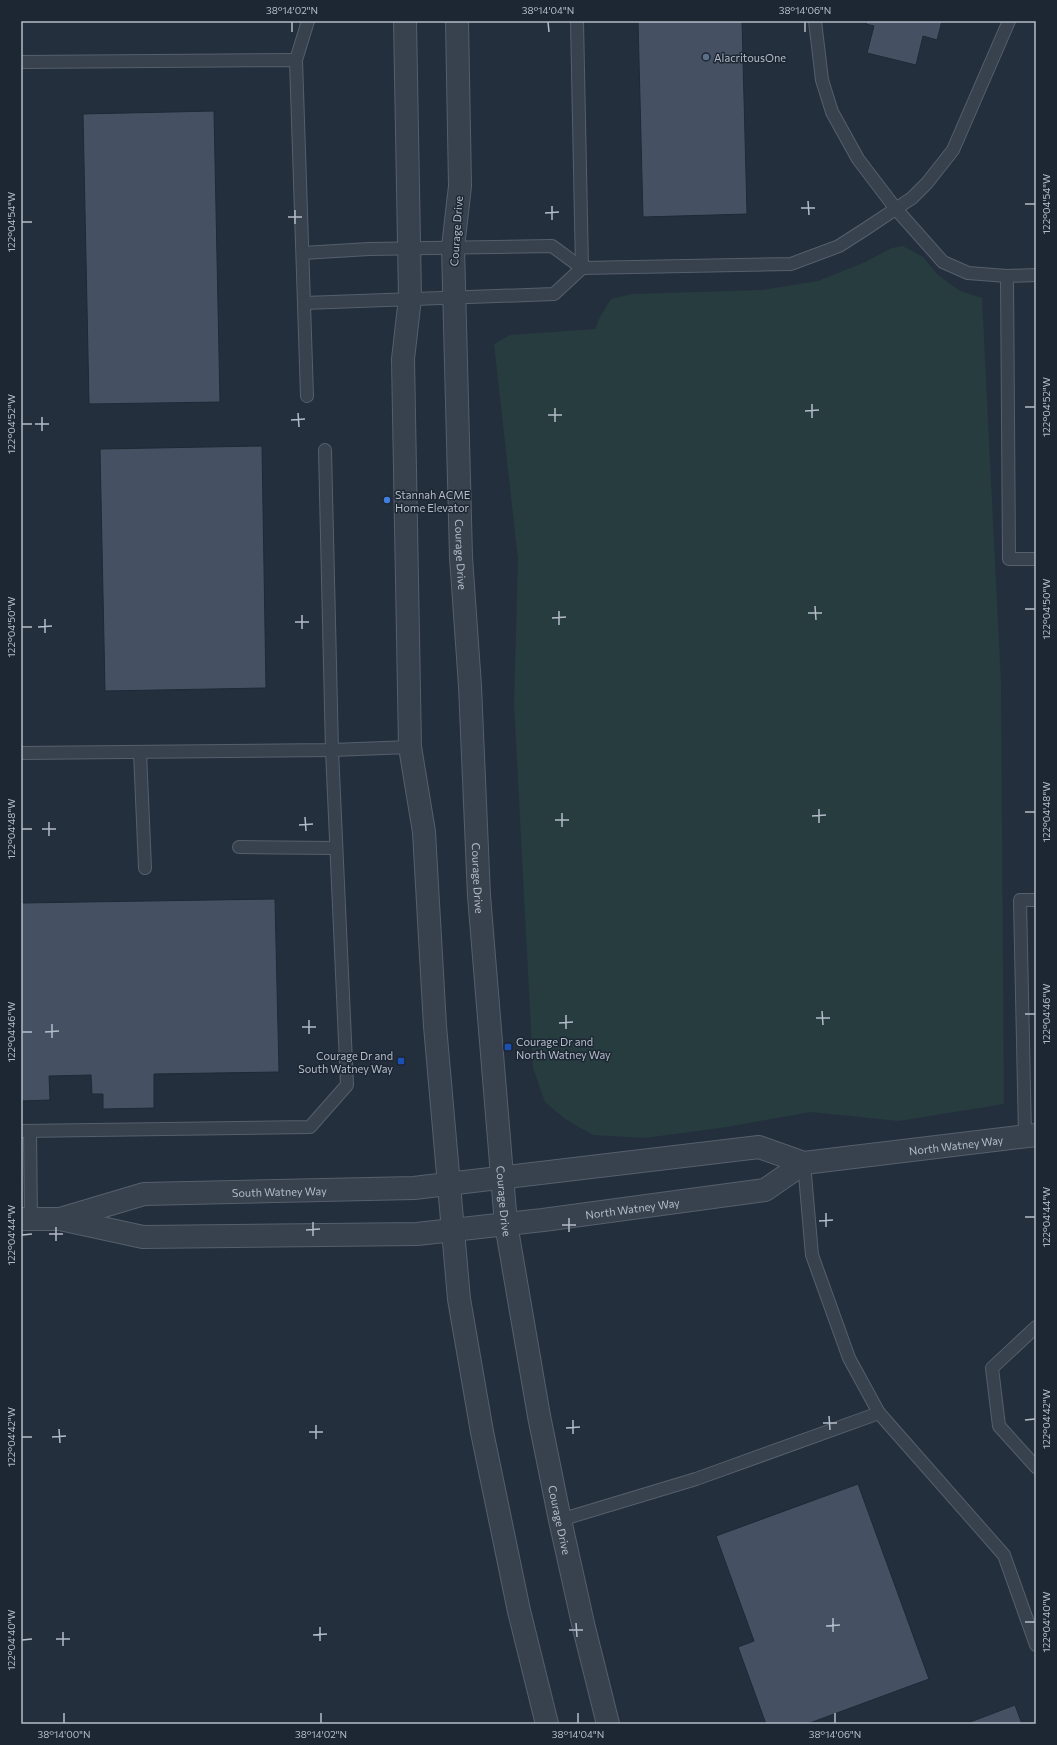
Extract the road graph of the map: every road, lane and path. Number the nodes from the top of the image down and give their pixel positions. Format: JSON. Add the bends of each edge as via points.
{"nodes":[{"id":1,"x":308,"y":21,"type":"edge"},
{"id":2,"x":405,"y":21,"type":"edge"},
{"id":3,"x":457,"y":21,"type":"edge"},
{"id":4,"x":577,"y":21,"type":"edge"},
{"id":5,"x":816,"y":21,"type":"edge"},
{"id":6,"x":1009,"y":21,"type":"edge"},
{"id":7,"x":296,"y":60,"type":"junction"},
{"id":8,"x":21,"y":62,"type":"edge"},
{"id":9,"x":896,"y":209,"type":"junction"},
{"id":10,"x":453,"y":247,"type":"junction"},
{"id":11,"x":409,"y":248,"type":"junction"},
{"id":12,"x":303,"y":253,"type":"junction"},
{"id":13,"x":582,"y":268,"type":"junction"},
{"id":14,"x":1036,"y":275,"type":"edge"},
{"id":15,"x":1007,"y":276,"type":"junction"},
{"id":16,"x":454,"y":297,"type":"junction"},
{"id":17,"x":410,"y":298,"type":"junction"},
{"id":18,"x":304,"y":303,"type":"junction"},
{"id":19,"x":307,"y":396,"type":"dead end"},
{"id":20,"x":324,"y":450,"type":"dead end"},
{"id":21,"x":1036,"y":559,"type":"edge"},
{"id":22,"x":410,"y":747,"type":"junction"},
{"id":23,"x":332,"y":750,"type":"junction"},
{"id":24,"x":140,"y":752,"type":"junction"},
{"id":25,"x":21,"y":753,"type":"edge"},
{"id":26,"x":239,"y":847,"type":"dead end"},
{"id":27,"x":336,"y":848,"type":"junction"},
{"id":28,"x":145,"y":868,"type":"dead end"},
{"id":29,"x":1036,"y":900,"type":"edge"},
{"id":30,"x":26,"y":1131,"type":"edge"},
{"id":31,"x":1031,"y":1136,"type":"edge"},
{"id":32,"x":804,"y":1163,"type":"junction"},
{"id":33,"x":502,"y":1177,"type":"junction"},
{"id":34,"x":450,"y":1183,"type":"junction"},
{"id":35,"x":26,"y":1219,"type":"edge"},
{"id":36,"x":60,"y":1219,"type":"junction"},
{"id":37,"x":506,"y":1224,"type":"junction"},
{"id":38,"x":453,"y":1230,"type":"junction"},
{"id":39,"x":1036,"y":1327,"type":"edge"},
{"id":40,"x":879,"y":1413,"type":"junction"},
{"id":41,"x":1036,"y":1467,"type":"edge"},
{"id":42,"x":560,"y":1520,"type":"junction"},
{"id":43,"x":1036,"y":1645,"type":"edge"},
{"id":44,"x":547,"y":1724,"type":"edge"},
{"id":45,"x":608,"y":1724,"type":"edge"}],
"edges":[{"from":1,"to":7,"type":"lane"},
{"from":2,"to":11,"type":"street"},
{"from":3,"to":10,"type":"street","name":"Courage Drive","via":[[460,186]]},
{"from":4,"to":13,"type":"lane"},
{"from":5,"to":9,"type":"lane","via":[[822,80],[832,112],[858,159]]},
{"from":6,"to":9,"type":"lane","via":[[953,150],[912,198]]},
{"from":7,"to":8,"type":"lane"},
{"from":7,"to":12,"type":"lane"},
{"from":9,"to":13,"type":"lane","via":[[839,246],[791,264]]},
{"from":9,"to":15,"type":"lane","via":[[943,262],[968,273]]},
{"from":10,"to":11,"type":"lane"},
{"from":10,"to":13,"type":"lane","via":[[552,246]]},
{"from":10,"to":16,"type":"street","name":"Courage Drive"},
{"from":11,"to":12,"type":"lane"},
{"from":11,"to":17,"type":"street"},
{"from":12,"to":18,"type":"lane"},
{"from":13,"to":16,"type":"lane","via":[[554,294]]},
{"from":14,"to":15,"type":"lane"},
{"from":15,"to":21,"type":"lane","via":[[1009,559]]},
{"from":16,"to":17,"type":"lane"},
{"from":16,"to":33,"type":"street","name":"Courage Drive","via":[[461,557],[470,686],[479,896]]},
{"from":17,"to":18,"type":"lane"},
{"from":17,"to":22,"type":"street","via":[[403,359]]},
{"from":18,"to":19,"type":"lane"},
{"from":20,"to":23,"type":"lane"},
{"from":22,"to":23,"type":"lane"},
{"from":22,"to":34,"type":"street","via":[[424,832],[435,1026]]},
{"from":23,"to":24,"type":"lane"},
{"from":23,"to":27,"type":"lane"},
{"from":24,"to":25,"type":"lane"},
{"from":24,"to":28,"type":"lane"},
{"from":26,"to":27,"type":"lane"},
{"from":27,"to":30,"type":"lane","via":[[347,1085],[310,1127]]},
{"from":29,"to":31,"type":"lane","via":[[1020,900]]},
{"from":30,"to":35,"type":"lane"},
{"from":31,"to":32,"type":"street","name":"North Watney Way"},
{"from":32,"to":33,"type":"street","name":"North Watney Way","via":[[759,1146]]},
{"from":32,"to":37,"type":"street","name":"North Watney Way","via":[[765,1190]]},
{"from":32,"to":40,"type":"lane","via":[[812,1255],[849,1358]]},
{"from":33,"to":34,"type":"street","name":"South Watney Way"},
{"from":33,"to":37,"type":"street","name":"Courage Drive"},
{"from":34,"to":36,"type":"street","name":"South Watney Way","via":[[414,1188],[144,1194]]},
{"from":34,"to":38,"type":"street"},
{"from":35,"to":36,"type":"street","name":"South Watney Way"},
{"from":36,"to":38,"type":"street","name":"South Watney Way","via":[[143,1238],[417,1234]]},
{"from":37,"to":38,"type":"street","name":"North Watney Way"},
{"from":37,"to":42,"type":"street","name":"Courage Drive"},
{"from":38,"to":44,"type":"street","via":[[460,1299],[482,1432],[519,1611]]},
{"from":39,"to":41,"type":"lane","via":[[992,1368],[999,1426]]},
{"from":40,"to":42,"type":"lane","via":[[696,1479]]},
{"from":40,"to":43,"type":"lane","via":[[1004,1555]]},
{"from":42,"to":45,"type":"street","name":"Courage Drive"}]}
